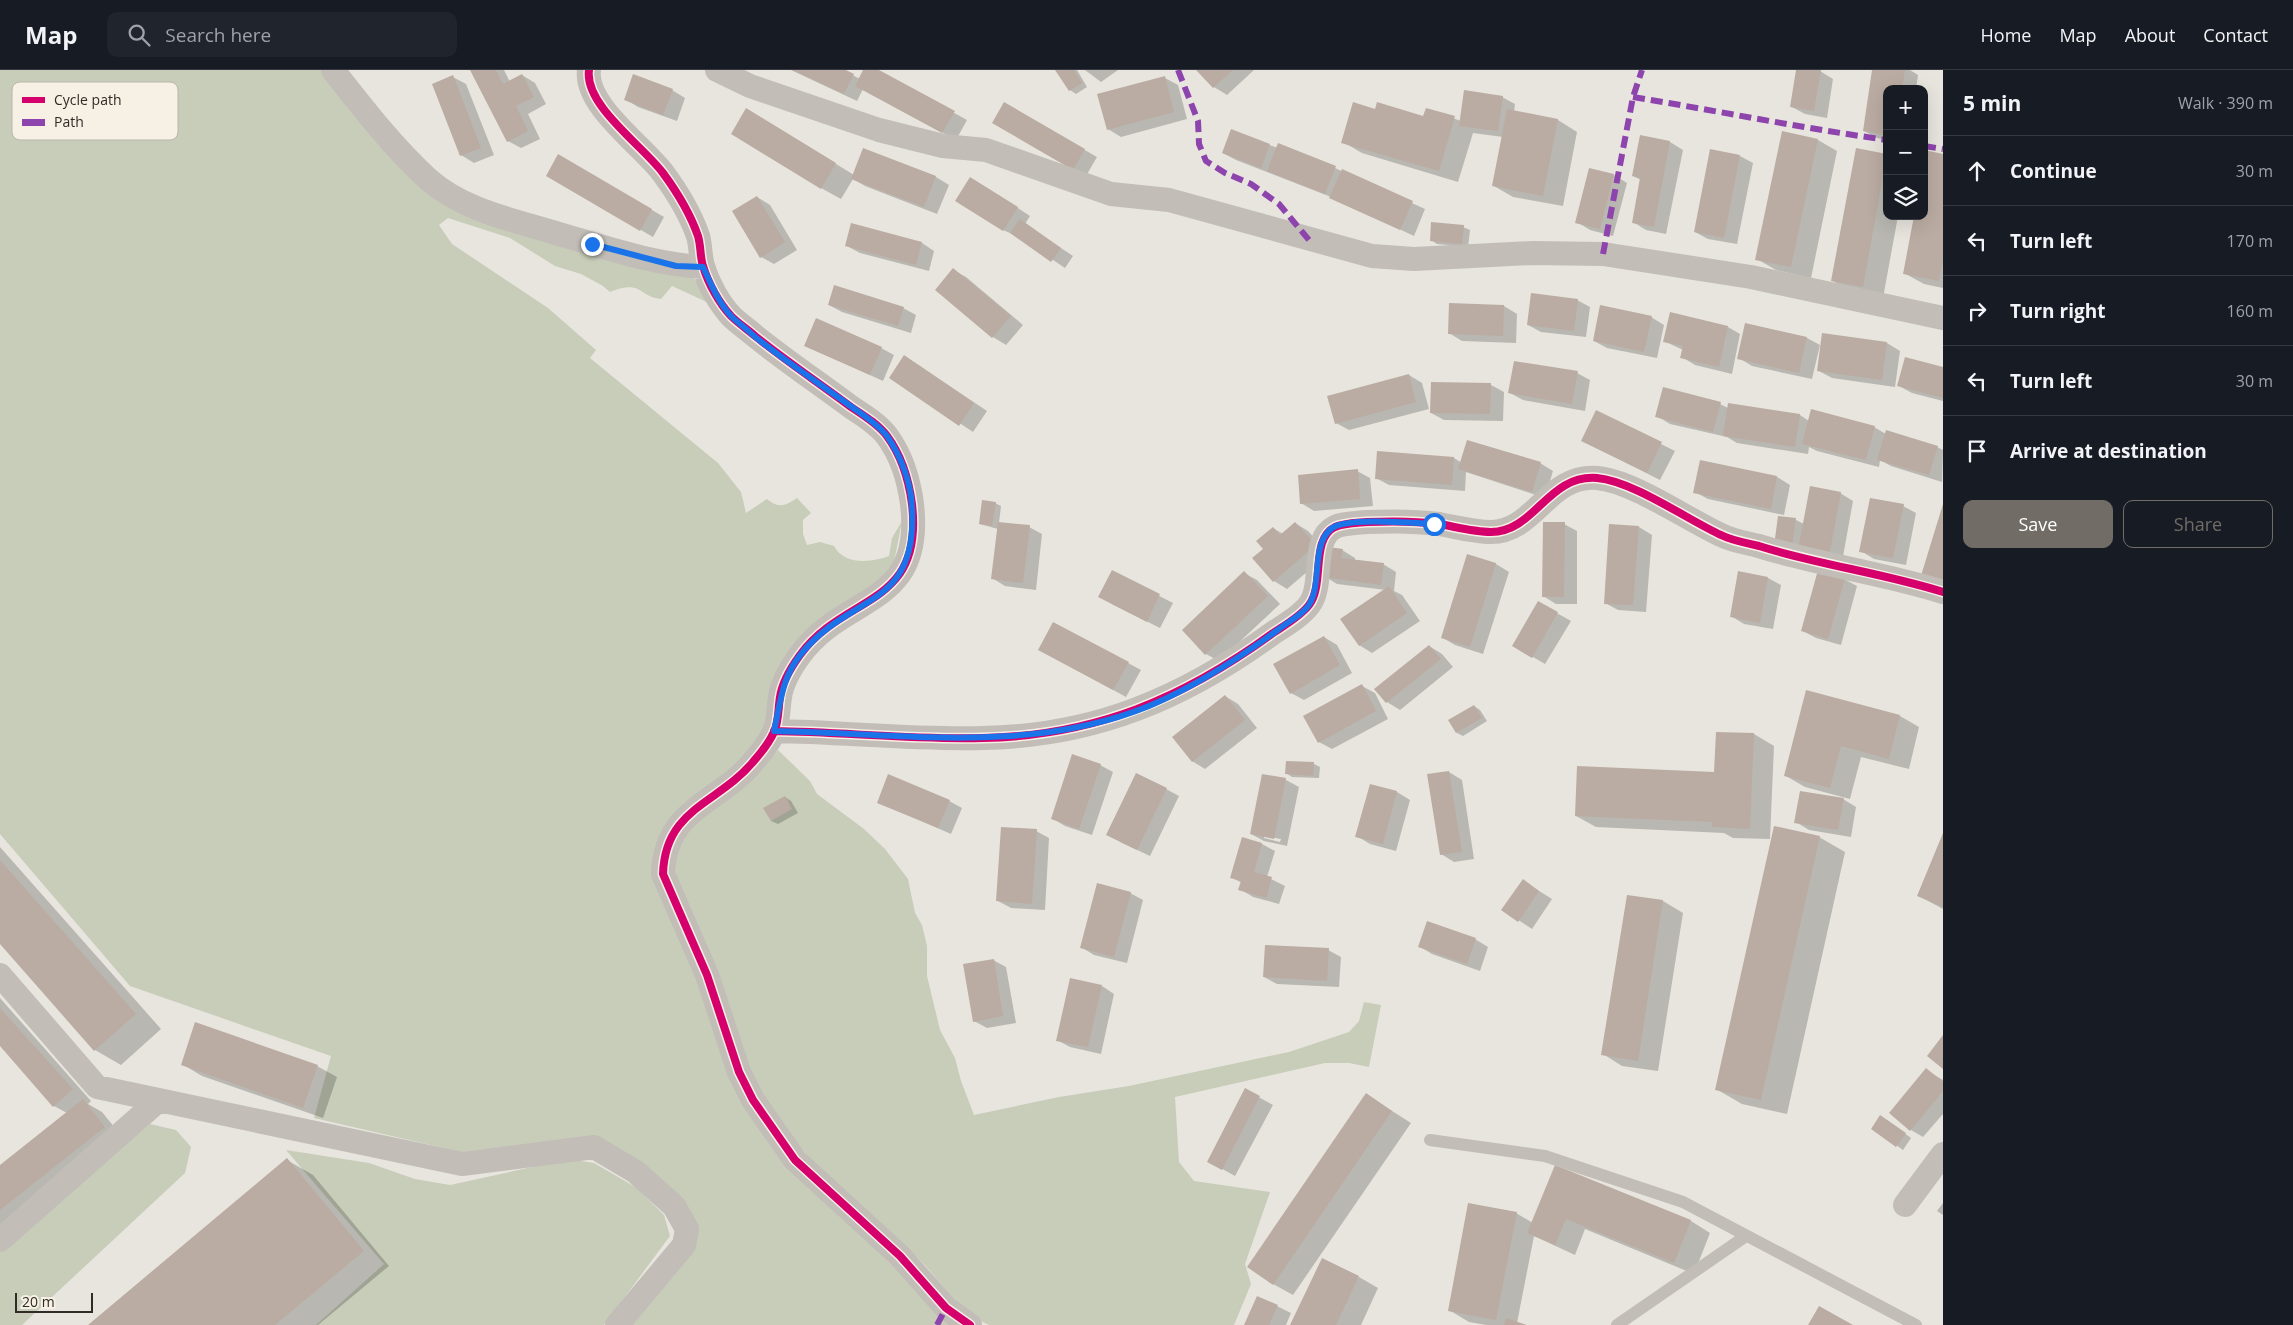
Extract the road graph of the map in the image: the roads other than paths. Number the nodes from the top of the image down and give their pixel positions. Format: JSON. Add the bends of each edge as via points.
{"nodes":[{"id":1,"x":333,"y":70,"type":"edge"},
{"id":2,"x":589,"y":70,"type":"edge"},
{"id":3,"x":717,"y":70,"type":"edge"},
{"id":4,"x":703,"y":267,"type":"junction"},
{"id":5,"x":1943,"y":318,"type":"edge"},
{"id":6,"x":1943,"y":592,"type":"edge"},
{"id":7,"x":774,"y":731,"type":"junction"},
{"id":8,"x":0,"y":975,"type":"edge"},
{"id":9,"x":159,"y":1100,"type":"junction"},
{"id":10,"x":1430,"y":1140,"type":"dead end"},
{"id":11,"x":1943,"y":1154,"type":"edge"},
{"id":12,"x":1905,"y":1205,"type":"dead end"},
{"id":13,"x":1746,"y":1236,"type":"junction"},
{"id":14,"x":0,"y":1240,"type":"edge"},
{"id":15,"x":617,"y":1325,"type":"edge"},
{"id":16,"x":970,"y":1325,"type":"edge"},
{"id":17,"x":1617,"y":1325,"type":"edge"},
{"id":18,"x":1916,"y":1325,"type":"edge"}],
"edges":[{"from":1,"to":4,"type":"street","via":[[409,159],[450,195],[478,209],[637,257],[676,266]]},
{"from":2,"to":4,"type":"street","via":[[592,92],[617,125],[661,170],[679,196],[699,239]]},
{"from":3,"to":5,"type":"street","via":[[750,86],[879,130],[943,146],[986,150],[1110,194],[1169,200],[1372,256],[1414,259],[1533,253],[1603,254],[1751,277]]},
{"from":4,"to":7,"type":"street","via":[[731,316],[782,359],[886,435],[898,454],[912,503],[910,552],[902,573],[885,590],[817,636],[800,655],[780,693]]},
{"from":6,"to":7,"type":"street","via":[[1723,536],[1622,484],[1598,478],[1577,479],[1556,490],[1520,524],[1506,530],[1489,532],[1434,524],[1376,522],[1333,528],[1325,536],[1320,552],[1316,589],[1310,605],[1214,674],[1179,693],[1121,716],[1071,729],[983,738]]},
{"from":7,"to":16,"type":"street","via":[[745,773],[700,804],[681,822],[663,857],[663,874],[706,976],[739,1072],[753,1100],[795,1160],[900,1256],[946,1308]]},
{"from":8,"to":9,"type":"street","via":[[98,1087]]},
{"from":9,"to":14,"type":"street"},
{"from":9,"to":15,"type":"street","via":[[462,1164],[594,1147],[636,1172],[674,1206],[686,1229],[684,1245]]},
{"from":10,"to":13,"type":"lane","via":[[1545,1156],[1683,1202]]},
{"from":11,"to":12,"type":"street"},
{"from":13,"to":17,"type":"lane"},
{"from":13,"to":18,"type":"lane"}]}
